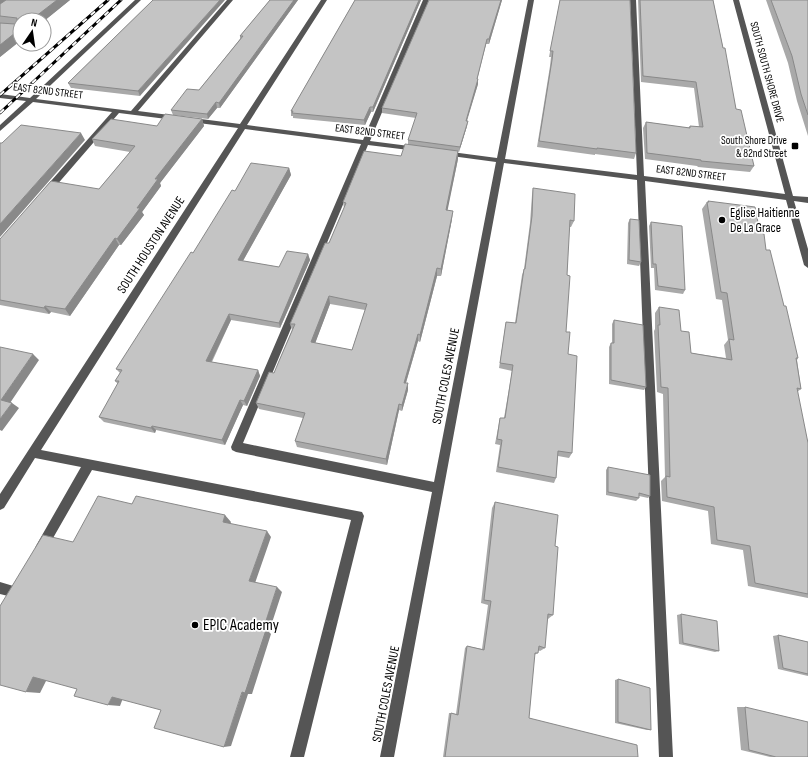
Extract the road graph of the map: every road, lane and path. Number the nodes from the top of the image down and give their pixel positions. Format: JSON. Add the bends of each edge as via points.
{"nodes":[{"id":1,"x":138,"y":0,"type":"edge"},
{"id":2,"x":230,"y":0,"type":"edge"},
{"id":3,"x":324,"y":0,"type":"edge"},
{"id":4,"x":426,"y":0,"type":"edge"},
{"id":5,"x":531,"y":0,"type":"edge"},
{"id":6,"x":633,"y":0,"type":"edge"},
{"id":7,"x":736,"y":0,"type":"edge"},
{"id":8,"x":0,"y":96,"type":"edge"},
{"id":9,"x":32,"y":100,"type":"junction"},
{"id":10,"x":117,"y":111,"type":"junction"},
{"id":11,"x":133,"y":113,"type":"junction"},
{"id":12,"x":243,"y":127,"type":"junction"},
{"id":13,"x":0,"y":129,"type":"edge"},
{"id":14,"x":366,"y":143,"type":"junction"},
{"id":15,"x":501,"y":160,"type":"junction"},
{"id":16,"x":640,"y":178,"type":"junction"},
{"id":17,"x":790,"y":197,"type":"junction"},
{"id":18,"x":41,"y":198,"type":"edge"},
{"id":19,"x":808,"y":200,"type":"edge"},
{"id":20,"x":808,"y":265,"type":"edge"},
{"id":21,"x":33,"y":453,"type":"junction"},
{"id":22,"x":90,"y":463,"type":"junction"},
{"id":23,"x":438,"y":488,"type":"junction"},
{"id":24,"x":0,"y":504,"type":"edge"},
{"id":25,"x":36,"y":558,"type":"edge"},
{"id":26,"x":24,"y":579,"type":"edge"},
{"id":27,"x":0,"y":588,"type":"edge"},
{"id":28,"x":16,"y":592,"type":"junction"},
{"id":29,"x":8,"y":606,"type":"edge"},
{"id":30,"x":297,"y":757,"type":"edge"},
{"id":31,"x":387,"y":757,"type":"edge"},
{"id":32,"x":666,"y":757,"type":"edge"}],
"edges":[{"from":1,"to":9,"type":"street"},
{"from":2,"to":11,"type":"street"},
{"from":3,"to":12,"type":"street","name":"SOUTH HOUSTON AVENUE"},
{"from":4,"to":14,"type":"street"},
{"from":5,"to":15,"type":"street","name":"SOUTH COLES AVENUE"},
{"from":6,"to":16,"type":"street"},
{"from":7,"to":17,"type":"street","name":"SOUTH SOUTH SHORE DRIVE"},
{"from":8,"to":9,"type":"street","name":"EAST 82ND STREET"},
{"from":9,"to":10,"type":"street","name":"EAST 82ND STREET"},
{"from":9,"to":13,"type":"street"},
{"from":10,"to":11,"type":"street","name":"EAST 82ND STREET"},
{"from":10,"to":18,"type":"street"},
{"from":11,"to":12,"type":"street","name":"EAST 82ND STREET"},
{"from":12,"to":14,"type":"street","name":"EAST 82ND STREET"},
{"from":12,"to":21,"type":"street","name":"SOUTH HOUSTON AVENUE"},
{"from":14,"to":15,"type":"street","name":"EAST 82ND STREET"},
{"from":14,"to":23,"type":"street","via":[[236,447]]},
{"from":15,"to":16,"type":"street","name":"EAST 82ND STREET"},
{"from":15,"to":23,"type":"street","name":"SOUTH COLES AVENUE"},
{"from":16,"to":17,"type":"street","name":"EAST 82ND STREET"},
{"from":16,"to":32,"type":"street"},
{"from":17,"to":19,"type":"street","name":"EAST 82ND STREET"},
{"from":17,"to":20,"type":"street","name":"SOUTH SOUTH SHORE DRIVE"},
{"from":21,"to":22,"type":"street"},
{"from":21,"to":24,"type":"street","name":"SOUTH HOUSTON AVENUE"},
{"from":22,"to":25,"type":"street"},
{"from":22,"to":30,"type":"street","via":[[358,516]]},
{"from":23,"to":31,"type":"street","name":"SOUTH COLES AVENUE"},
{"from":26,"to":28,"type":"street"},
{"from":27,"to":28,"type":"street"},
{"from":28,"to":29,"type":"street"}]}
